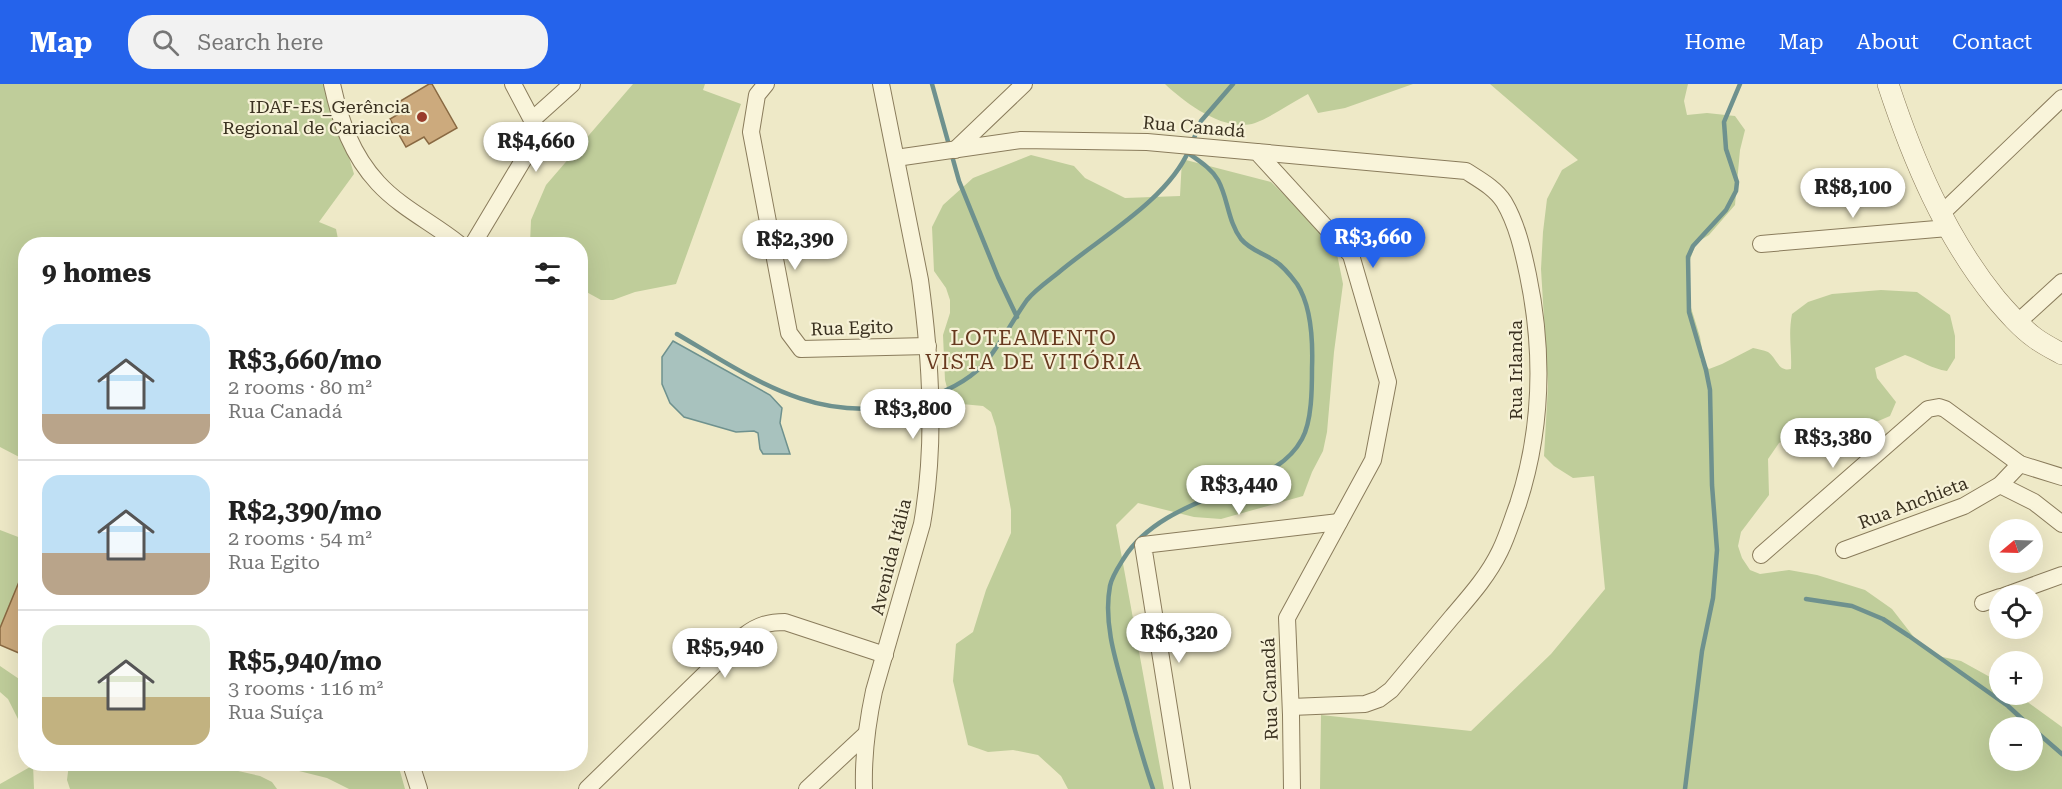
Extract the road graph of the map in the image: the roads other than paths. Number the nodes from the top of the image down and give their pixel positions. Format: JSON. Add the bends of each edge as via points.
{"nodes":[{"id":1,"x":332,"y":84,"type":"edge"},
{"id":2,"x":513,"y":84,"type":"edge"},
{"id":3,"x":572,"y":84,"type":"edge"},
{"id":4,"x":766,"y":84,"type":"edge"},
{"id":5,"x":881,"y":84,"type":"edge"},
{"id":6,"x":1024,"y":84,"type":"edge"},
{"id":7,"x":1887,"y":84,"type":"edge"},
{"id":8,"x":2062,"y":98,"type":"edge"},
{"id":9,"x":532,"y":120,"type":"junction"},
{"id":10,"x":955,"y":150,"type":"junction"},
{"id":11,"x":1257,"y":152,"type":"junction"},
{"id":12,"x":896,"y":159,"type":"junction"},
{"id":13,"x":1945,"y":221,"type":"junction"},
{"id":14,"x":450,"y":237,"type":"edge"},
{"id":15,"x":477,"y":237,"type":"edge"},
{"id":16,"x":1761,"y":244,"type":"dead end"},
{"id":17,"x":2062,"y":282,"type":"edge"},
{"id":18,"x":2018,"y":323,"type":"junction"},
{"id":19,"x":928,"y":346,"type":"junction"},
{"id":20,"x":2062,"y":354,"type":"edge"},
{"id":21,"x":2020,"y":464,"type":"junction"},
{"id":22,"x":2062,"y":477,"type":"edge"},
{"id":23,"x":2000,"y":485,"type":"junction"},
{"id":24,"x":1339,"y":522,"type":"junction"},
{"id":25,"x":2062,"y":524,"type":"edge"},
{"id":26,"x":1844,"y":550,"type":"dead end"},
{"id":27,"x":1761,"y":555,"type":"dead end"},
{"id":28,"x":2062,"y":575,"type":"edge"},
{"id":29,"x":2034,"y":585,"type":"edge"},
{"id":30,"x":1989,"y":601,"type":"edge"},
{"id":31,"x":1983,"y":603,"type":"dead end"},
{"id":32,"x":885,"y":655,"type":"junction"},
{"id":33,"x":1291,"y":707,"type":"junction"},
{"id":34,"x":866,"y":734,"type":"junction"},
{"id":35,"x":413,"y":771,"type":"edge"},
{"id":36,"x":419,"y":789,"type":"edge"},
{"id":37,"x":587,"y":789,"type":"edge"},
{"id":38,"x":807,"y":789,"type":"edge"},
{"id":39,"x":864,"y":789,"type":"edge"},
{"id":40,"x":1182,"y":789,"type":"edge"},
{"id":41,"x":1292,"y":789,"type":"edge"}],
"edges":[{"from":1,"to":14,"type":"street","via":[[338,111],[358,160],[379,184]]},
{"from":2,"to":9,"type":"street"},
{"from":3,"to":9,"type":"street"},
{"from":4,"to":19,"type":"street","name":"Rua Egito","via":[[757,95],[751,132],[789,333],[801,349]]},
{"from":5,"to":12,"type":"street","name":"Avenida Itália"},
{"from":6,"to":10,"type":"street"},
{"from":7,"to":13,"type":"street","via":[[1920,172]]},
{"from":8,"to":13,"type":"street"},
{"from":9,"to":15,"type":"street","via":[[535,134],[531,147]]},
{"from":10,"to":11,"type":"street","name":"Rua Canadá","via":[[1021,140],[1147,142]]},
{"from":10,"to":12,"type":"street","name":"Rua Canadá"},
{"from":11,"to":24,"type":"street","name":"Rua Canadá","via":[[1351,255],[1388,382],[1373,460]]},
{"from":11,"to":33,"type":"street","name":"Rua Irlanda","via":[[1466,171],[1488,184],[1513,220],[1525,258],[1538,353],[1538,395],[1527,477],[1501,550],[1484,579],[1390,690],[1378,699],[1365,704]]},
{"from":12,"to":19,"type":"street","name":"Avenida Itália","via":[[920,280]]},
{"from":13,"to":16,"type":"street"},
{"from":13,"to":18,"type":"street","via":[[1983,283]]},
{"from":17,"to":18,"type":"street"},
{"from":18,"to":20,"type":"street"},
{"from":19,"to":32,"type":"street","name":"Avenida Itália","via":[[930,449],[926,500]]},
{"from":21,"to":22,"type":"street"},
{"from":21,"to":23,"type":"street","name":"Rua Anchieta"},
{"from":21,"to":27,"type":"street","via":[[1945,409],[1934,407]]},
{"from":23,"to":25,"type":"street","via":[[2034,502]]},
{"from":23,"to":26,"type":"street","name":"Rua Anchieta","via":[[1964,506]]},
{"from":24,"to":33,"type":"street","name":"Rua Canadá","via":[[1287,618]]},
{"from":24,"to":40,"type":"street","via":[[1143,545]]},
{"from":28,"to":29,"type":"street"},
{"from":30,"to":31,"type":"street"},
{"from":32,"to":34,"type":"street","name":"Avenida Itália"},
{"from":32,"to":37,"type":"street","via":[[785,622],[759,626],[745,635]]},
{"from":33,"to":41,"type":"street","name":"Rua Canadá"},
{"from":34,"to":38,"type":"street"},
{"from":34,"to":39,"type":"street","name":"Avenida Itália"},
{"from":35,"to":36,"type":"street"}]}
